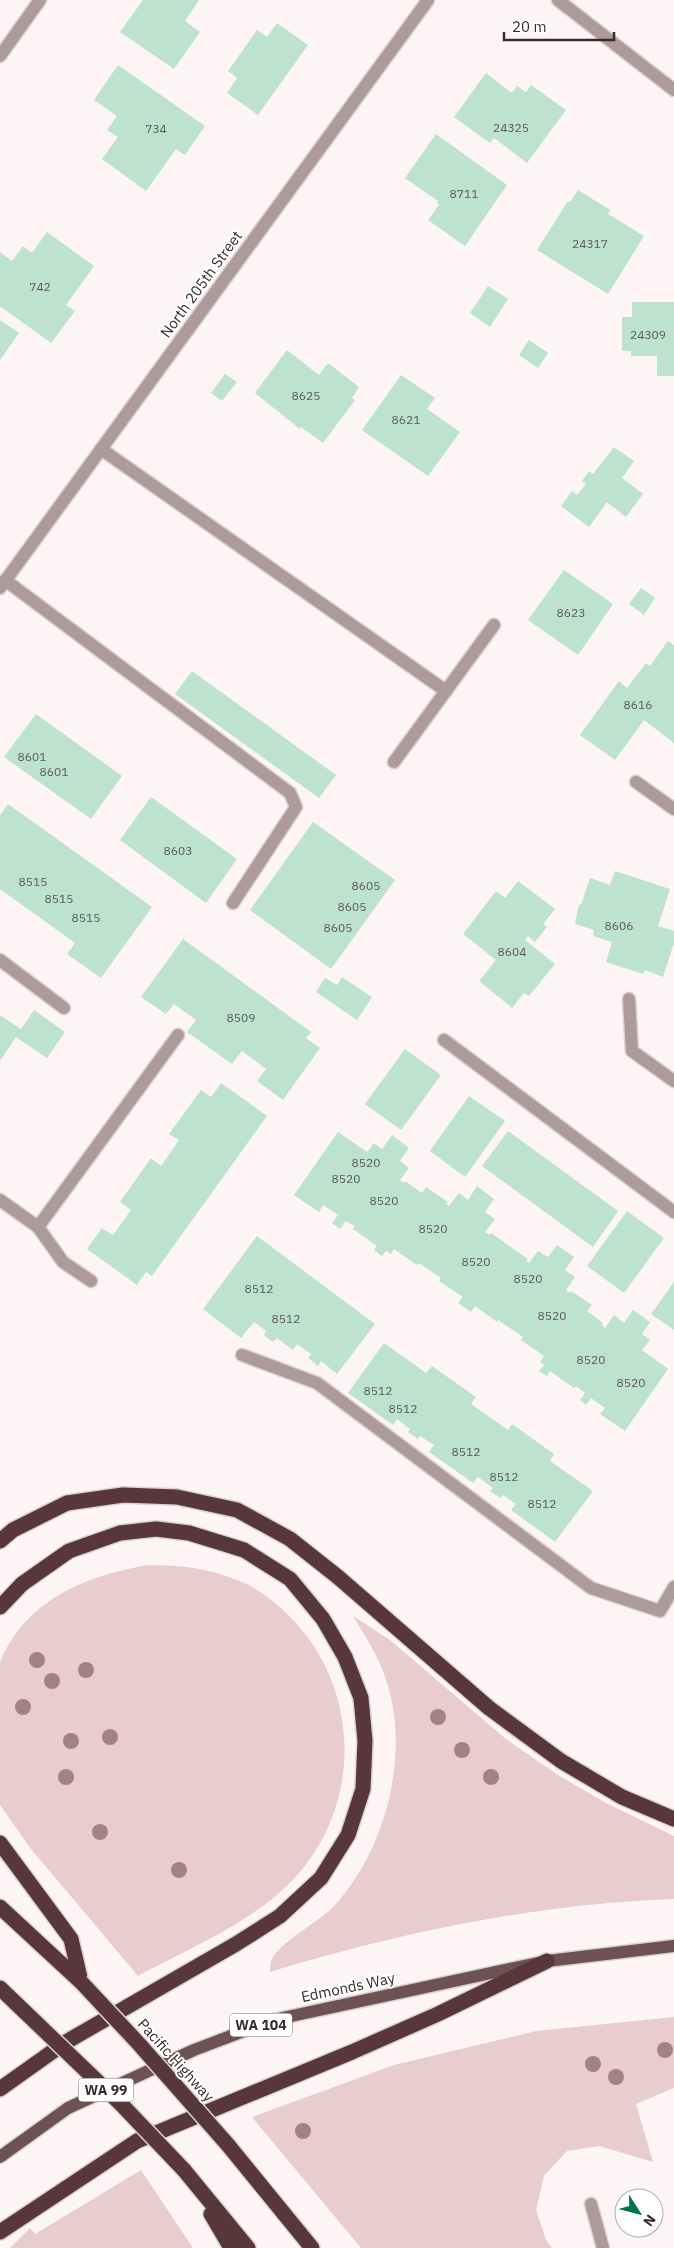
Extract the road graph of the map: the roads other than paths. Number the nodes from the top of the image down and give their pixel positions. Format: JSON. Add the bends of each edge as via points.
{"nodes":[{"id":1,"x":40,"y":0,"type":"edge"},
{"id":2,"x":428,"y":0,"type":"edge"},
{"id":3,"x":558,"y":0,"type":"edge"},
{"id":4,"x":0,"y":56,"type":"edge"},
{"id":5,"x":674,"y":90,"type":"edge"},
{"id":6,"x":101,"y":449,"type":"junction"},
{"id":7,"x":3,"y":584,"type":"edge"},
{"id":8,"x":494,"y":625,"type":"dead end"},
{"id":9,"x":446,"y":691,"type":"junction"},
{"id":10,"x":394,"y":762,"type":"dead end"},
{"id":11,"x":636,"y":782,"type":"dead end"},
{"id":12,"x":674,"y":809,"type":"edge"},
{"id":13,"x":233,"y":903,"type":"dead end"},
{"id":14,"x":0,"y":960,"type":"edge"},
{"id":15,"x":629,"y":1000,"type":"dead end"},
{"id":16,"x":64,"y":1008,"type":"dead end"},
{"id":17,"x":178,"y":1035,"type":"dead end"},
{"id":18,"x":444,"y":1040,"type":"dead end"},
{"id":19,"x":674,"y":1082,"type":"edge"},
{"id":20,"x":0,"y":1200,"type":"edge"},
{"id":21,"x":674,"y":1212,"type":"edge"},
{"id":22,"x":38,"y":1227,"type":"junction"},
{"id":23,"x":91,"y":1281,"type":"dead end"},
{"id":24,"x":242,"y":1355,"type":"dead end"},
{"id":25,"x":0,"y":1541,"type":"edge"},
{"id":26,"x":674,"y":1587,"type":"edge"},
{"id":27,"x":0,"y":1607,"type":"edge"},
{"id":28,"x":674,"y":1819,"type":"edge"},
{"id":29,"x":0,"y":1843,"type":"edge"},
{"id":30,"x":0,"y":1907,"type":"edge"},
{"id":31,"x":674,"y":1946,"type":"edge"},
{"id":32,"x":548,"y":1961,"type":"junction"},
{"id":33,"x":81,"y":1982,"type":"junction"},
{"id":34,"x":0,"y":1988,"type":"edge"},
{"id":35,"x":0,"y":2089,"type":"edge"},
{"id":36,"x":0,"y":2157,"type":"edge"},
{"id":37,"x":184,"y":2170,"type":"junction"},
{"id":38,"x":591,"y":2204,"type":"dead end"},
{"id":39,"x":0,"y":2232,"type":"edge"},
{"id":40,"x":231,"y":2248,"type":"edge"},
{"id":41,"x":248,"y":2248,"type":"edge"},
{"id":42,"x":312,"y":2248,"type":"edge"},
{"id":43,"x":603,"y":2248,"type":"edge"}],
"edges":[{"from":1,"to":4,"type":"street"},
{"from":2,"to":6,"type":"street","name":"North 205th Street"},
{"from":3,"to":5,"type":"street"},
{"from":6,"to":7,"type":"street","name":"North 205th Street"},
{"from":6,"to":9,"type":"street"},
{"from":7,"to":13,"type":"street","via":[[290,793],[296,808]]},
{"from":8,"to":9,"type":"street"},
{"from":9,"to":10,"type":"street"},
{"from":11,"to":12,"type":"street"},
{"from":14,"to":16,"type":"street"},
{"from":15,"to":19,"type":"street","via":[[632,1051]]},
{"from":17,"to":22,"type":"street"},
{"from":18,"to":21,"type":"street"},
{"from":20,"to":22,"type":"street"},
{"from":22,"to":23,"type":"street","via":[[63,1262]]},
{"from":24,"to":26,"type":"street","via":[[316,1383],[591,1588],[660,1611]]},
{"from":25,"to":28,"type":"highway","via":[[13,1530],[67,1503],[124,1495],[177,1496],[237,1510],[290,1539],[488,1708],[561,1761],[622,1797]]},
{"from":27,"to":35,"type":"highway","via":[[22,1584],[69,1551],[120,1533],[156,1529],[189,1533],[244,1550],[290,1579],[323,1619],[345,1657],[361,1698],[365,1741],[363,1788],[348,1835],[322,1878],[273,1920],[66,2042]]},
{"from":29,"to":33,"type":"highway","via":[[71,1939]]},
{"from":30,"to":33,"type":"highway","name":"Pacific Highway"},
{"from":31,"to":32,"type":"main road","name":"Edmonds Way","number":"WA 104"},
{"from":32,"to":36,"type":"main road","name":"Edmonds Way","number":"WA 104","via":[[272,2020],[194,2050],[68,2108]]},
{"from":32,"to":39,"type":"highway","via":[[360,2049],[137,2141]]},
{"from":33,"to":42,"type":"highway","name":"Pacific Highway","bridge":true,"via":[[228,2145]]},
{"from":34,"to":37,"type":"highway","number":"WA 99","bridge":true,"via":[[121,2104]]},
{"from":37,"to":40,"type":"highway"},
{"from":37,"to":41,"type":"highway","number":"WA 99"},
{"from":38,"to":43,"type":"street"}]}
